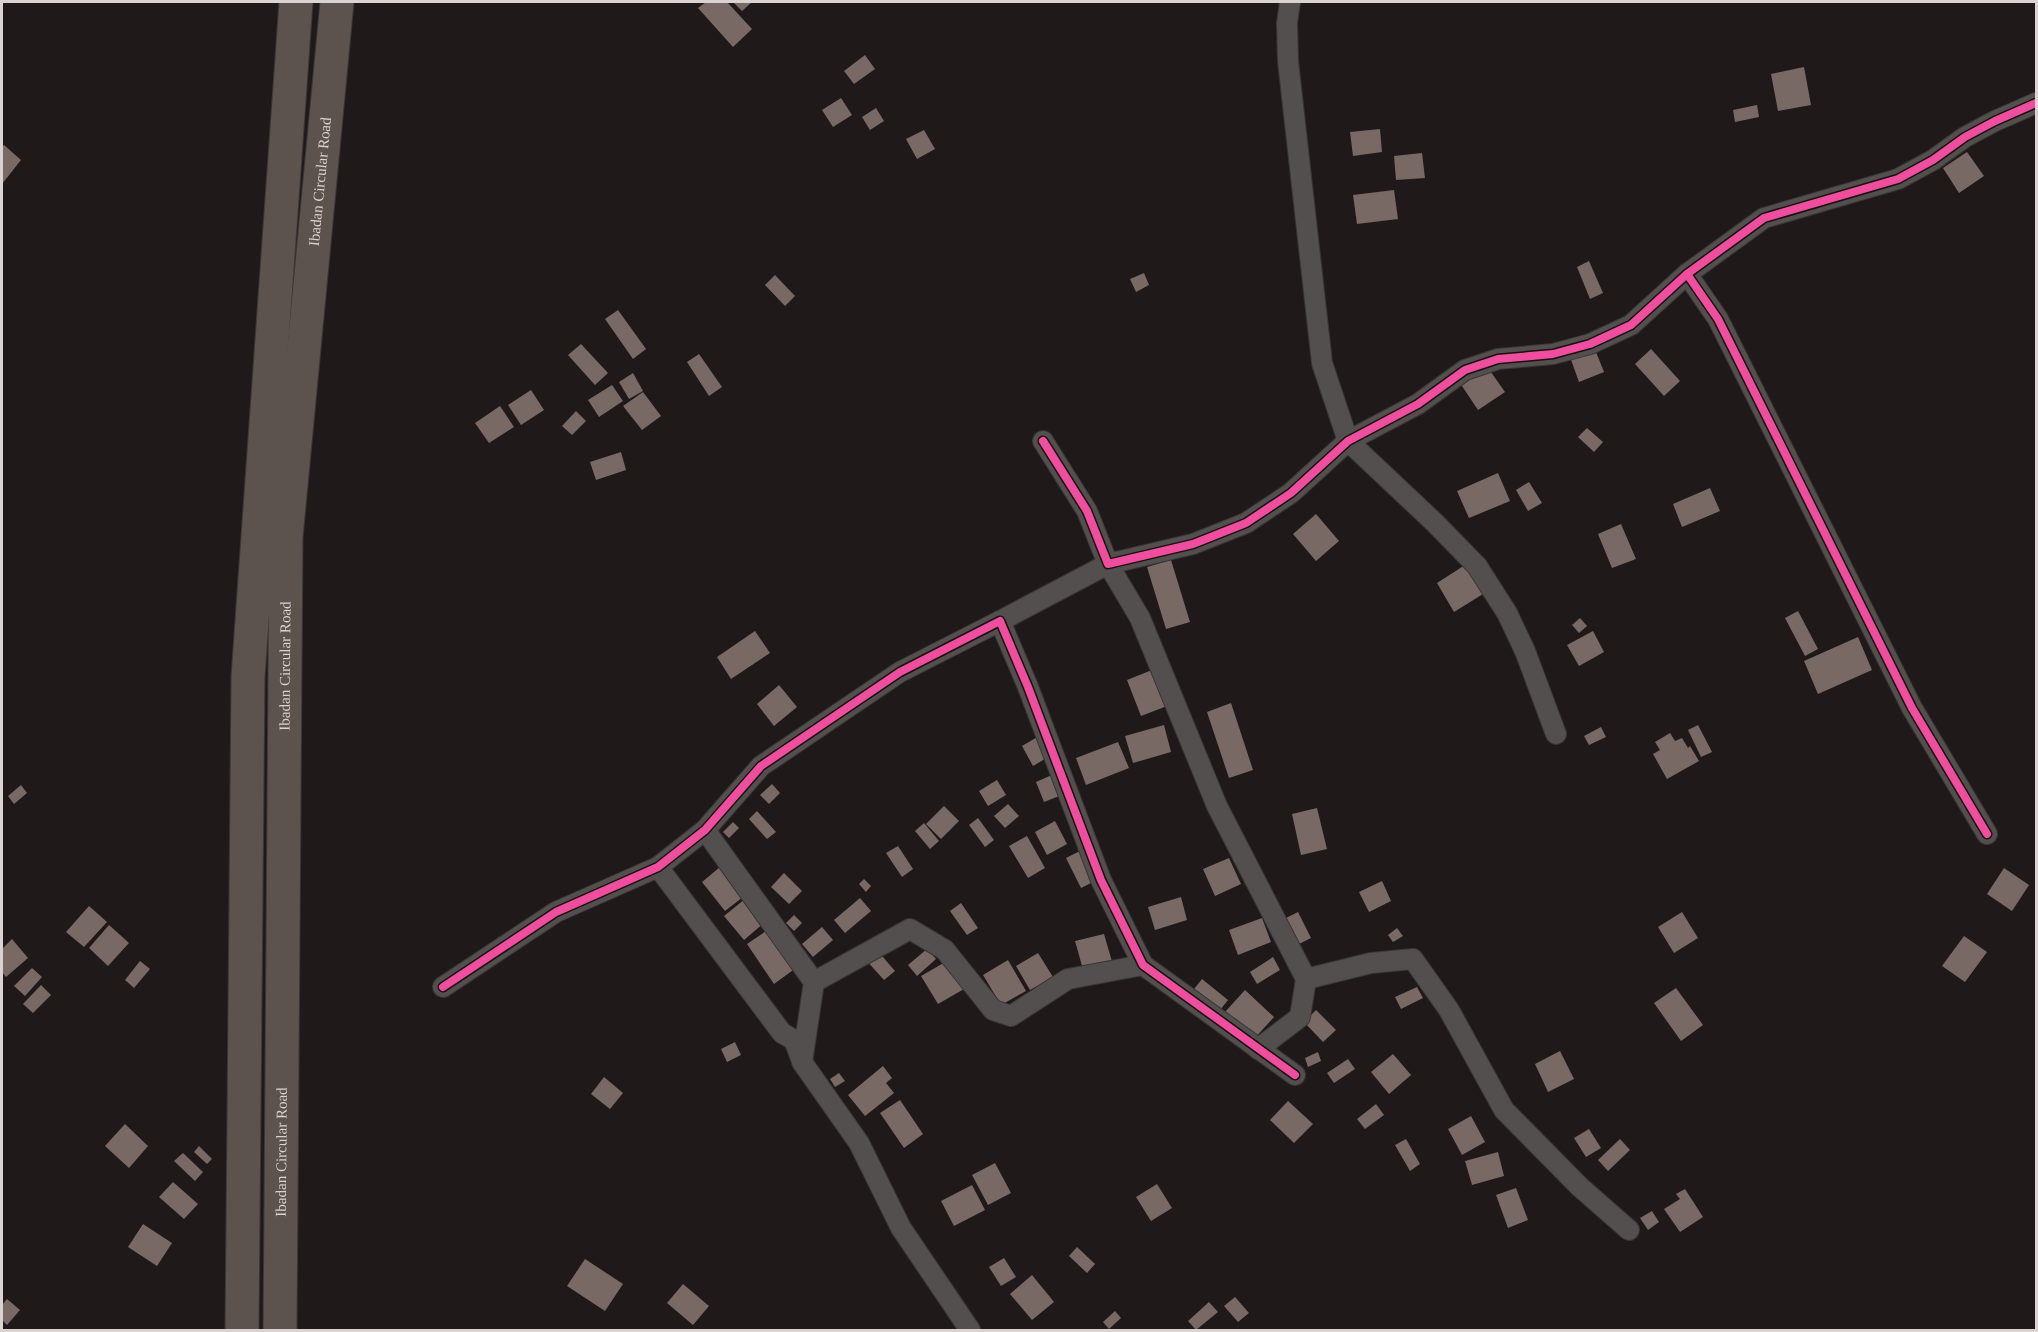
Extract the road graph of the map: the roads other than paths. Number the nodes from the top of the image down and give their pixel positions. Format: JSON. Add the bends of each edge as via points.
{"nodes":[{"id":1,"x":296,"y":2,"type":"edge"},
{"id":2,"x":337,"y":2,"type":"edge"},
{"id":3,"x":1290,"y":2,"type":"edge"},
{"id":4,"x":2037,"y":103,"type":"edge"},
{"id":5,"x":1687,"y":274,"type":"junction"},
{"id":6,"x":1042,"y":441,"type":"dead end"},
{"id":7,"x":1348,"y":441,"type":"junction"},
{"id":8,"x":1108,"y":564,"type":"junction"},
{"id":9,"x":1000,"y":621,"type":"junction"},
{"id":10,"x":1556,"y":734,"type":"dead end"},
{"id":11,"x":705,"y":830,"type":"junction"},
{"id":12,"x":1987,"y":834,"type":"dead end"},
{"id":13,"x":658,"y":867,"type":"junction"},
{"id":14,"x":1143,"y":965,"type":"junction"},
{"id":15,"x":1306,"y":979,"type":"junction"},
{"id":16,"x":814,"y":982,"type":"junction"},
{"id":17,"x":443,"y":987,"type":"dead end"},
{"id":18,"x":1258,"y":1049,"type":"junction"},
{"id":19,"x":802,"y":1062,"type":"junction"},
{"id":20,"x":1295,"y":1075,"type":"dead end"},
{"id":21,"x":1629,"y":1230,"type":"dead end"},
{"id":22,"x":242,"y":1330,"type":"edge"},
{"id":23,"x":279,"y":1330,"type":"edge"},
{"id":24,"x":970,"y":1330,"type":"edge"}],
"edges":[{"from":1,"to":22,"type":"highway","name":"Ibadan Circular Road","via":[[248,676]]},
{"from":2,"to":23,"type":"highway","name":"Ibadan Circular Road","via":[[286,537]]},
{"from":3,"to":7,"type":"street","via":[[1288,61],[1322,363]]},
{"from":4,"to":5,"type":"street","via":[[1965,137],[1934,160],[1898,179],[1764,218]]},
{"from":5,"to":7,"type":"street","via":[[1631,325],[1590,344],[1553,354],[1498,359],[1465,370],[1418,404]]},
{"from":5,"to":12,"type":"street","via":[[1718,319],[1907,697]]},
{"from":6,"to":8,"type":"street","via":[[1087,511]]},
{"from":7,"to":8,"type":"street","via":[[1291,493],[1246,523],[1193,544]]},
{"from":7,"to":10,"type":"street","via":[[1477,566],[1507,613],[1525,651]]},
{"from":8,"to":9,"type":"street"},
{"from":8,"to":15,"type":"street","via":[[1140,618],[1217,806]]},
{"from":9,"to":11,"type":"street","via":[[900,672],[761,766]]},
{"from":9,"to":14,"type":"street","via":[[1101,880]]},
{"from":11,"to":13,"type":"street"},
{"from":11,"to":16,"type":"street"},
{"from":13,"to":17,"type":"street","via":[[556,912]]},
{"from":13,"to":19,"type":"street","via":[[782,1033],[794,1040]]},
{"from":14,"to":16,"type":"street","via":[[1068,979],[1011,1016],[993,1010],[945,950],[910,929]]},
{"from":14,"to":18,"type":"street"},
{"from":15,"to":18,"type":"street","via":[[1300,1017]]},
{"from":15,"to":21,"type":"street","via":[[1371,963],[1413,959],[1449,1010],[1504,1110]]},
{"from":16,"to":19,"type":"street"},
{"from":18,"to":20,"type":"street"},
{"from":19,"to":24,"type":"street","via":[[859,1143],[901,1228]]}]}
